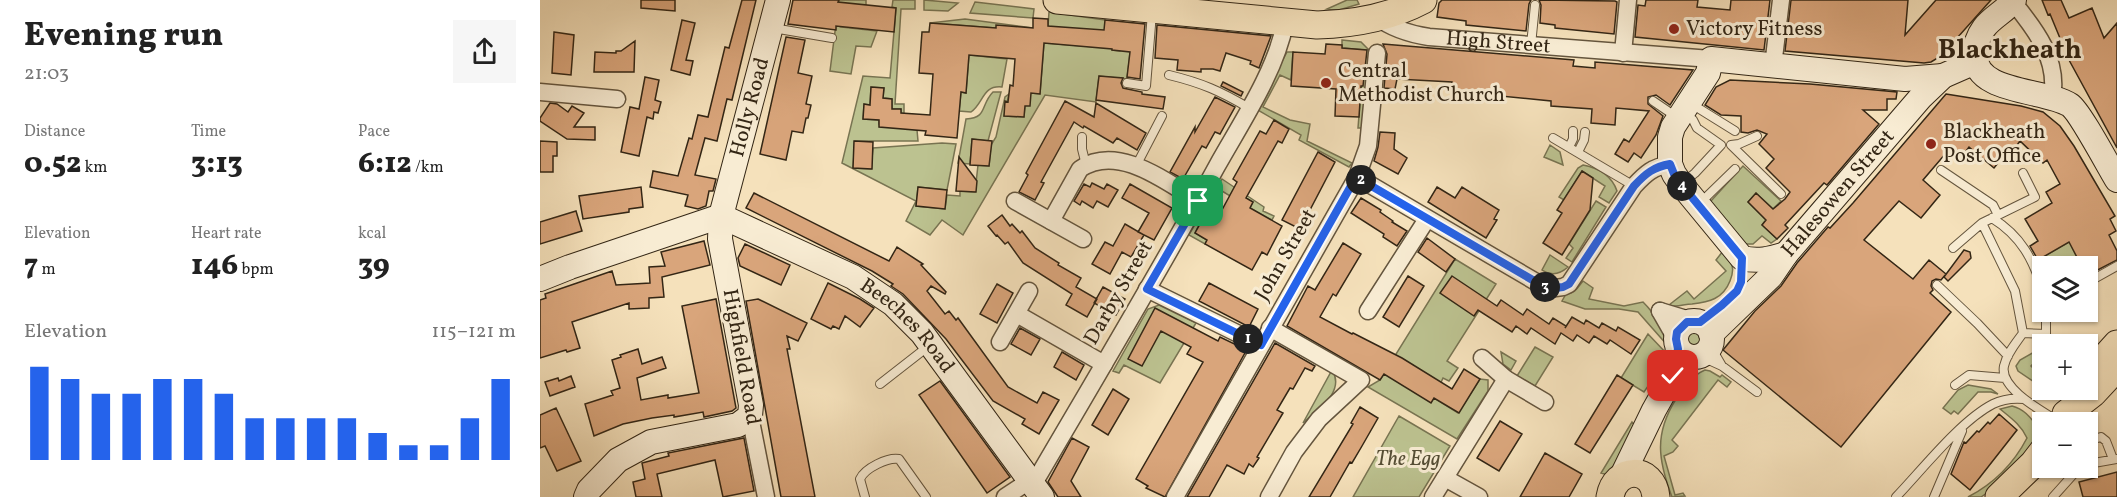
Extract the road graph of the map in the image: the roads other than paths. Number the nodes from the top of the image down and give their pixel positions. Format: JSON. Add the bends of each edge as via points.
{"nodes":[{"id":1,"x":778,"y":0,"type":"edge"},
{"id":2,"x":1057,"y":0,"type":"edge"},
{"id":3,"x":1404,"y":0,"type":"edge"},
{"id":4,"x":1424,"y":0,"type":"edge"},
{"id":5,"x":1628,"y":0,"type":"edge"},
{"id":6,"x":1781,"y":0,"type":"edge"},
{"id":7,"x":2014,"y":1,"type":"edge"},
{"id":8,"x":1534,"y":5,"type":"dead end"},
{"id":9,"x":1149,"y":7,"type":"edge"},
{"id":10,"x":1375,"y":16,"type":"junction"},
{"id":11,"x":1280,"y":19,"type":"junction"},
{"id":12,"x":771,"y":27,"type":"junction"},
{"id":13,"x":832,"y":38,"type":"dead end"},
{"id":14,"x":1531,"y":45,"type":"junction"},
{"id":15,"x":1377,"y":53,"type":"dead end"},
{"id":16,"x":1623,"y":53,"type":"junction"},
{"id":17,"x":1711,"y":58,"type":"junction"},
{"id":18,"x":1975,"y":62,"type":"junction"},
{"id":19,"x":1773,"y":66,"type":"junction"},
{"id":20,"x":1169,"y":75,"type":"dead end"},
{"id":21,"x":1943,"y":76,"type":"junction"},
{"id":22,"x":1127,"y":83,"type":"dead end"},
{"id":23,"x":540,"y":92,"type":"edge"},
{"id":24,"x":617,"y":99,"type":"dead end"},
{"id":25,"x":1653,"y":101,"type":"dead end"},
{"id":26,"x":2062,"y":102,"type":"junction"},
{"id":27,"x":1250,"y":107,"type":"junction"},
{"id":28,"x":1684,"y":111,"type":"junction"},
{"id":29,"x":1162,"y":116,"type":"dead end"},
{"id":30,"x":1573,"y":131,"type":"dead end"},
{"id":31,"x":1736,"y":131,"type":"dead end"},
{"id":32,"x":1585,"y":132,"type":"dead end"},
{"id":33,"x":1757,"y":136,"type":"dead end"},
{"id":34,"x":1083,"y":137,"type":"dead end"},
{"id":35,"x":1553,"y":138,"type":"dead end"},
{"id":36,"x":1721,"y":145,"type":"junction"},
{"id":37,"x":1731,"y":145,"type":"junction"},
{"id":38,"x":1569,"y":147,"type":"junction"},
{"id":39,"x":1578,"y":152,"type":"junction"},
{"id":40,"x":1086,"y":165,"type":"junction"},
{"id":41,"x":1136,"y":166,"type":"junction"},
{"id":42,"x":1736,"y":169,"type":"dead end"},
{"id":43,"x":1941,"y":170,"type":"dead end"},
{"id":44,"x":2023,"y":173,"type":"dead end"},
{"id":45,"x":1676,"y":174,"type":"junction"},
{"id":46,"x":1356,"y":177,"type":"junction"},
{"id":47,"x":2117,"y":180,"type":"edge"},
{"id":48,"x":1634,"y":186,"type":"junction"},
{"id":49,"x":1780,"y":194,"type":"dead end"},
{"id":50,"x":1015,"y":201,"type":"dead end"},
{"id":51,"x":1198,"y":201,"type":"junction"},
{"id":52,"x":1698,"y":206,"type":"junction"},
{"id":53,"x":721,"y":216,"type":"junction"},
{"id":54,"x":1995,"y":216,"type":"junction"},
{"id":55,"x":1427,"y":219,"type":"junction"},
{"id":56,"x":1051,"y":221,"type":"junction"},
{"id":57,"x":1982,"y":223,"type":"junction"},
{"id":58,"x":1083,"y":239,"type":"dead end"},
{"id":59,"x":1953,"y":248,"type":"dead end"},
{"id":60,"x":1786,"y":254,"type":"junction"},
{"id":61,"x":1742,"y":258,"type":"junction"},
{"id":62,"x":2032,"y":261,"type":"edge"},
{"id":63,"x":2117,"y":266,"type":"edge"},
{"id":64,"x":2098,"y":277,"type":"edge"},
{"id":65,"x":540,"y":279,"type":"edge"},
{"id":66,"x":1937,"y":285,"type":"dead end"},
{"id":67,"x":1147,"y":289,"type":"junction"},
{"id":68,"x":1029,"y":291,"type":"dead end"},
{"id":69,"x":1368,"y":311,"type":"dead end"},
{"id":70,"x":1017,"y":314,"type":"junction"},
{"id":71,"x":2046,"y":322,"type":"edge"},
{"id":72,"x":1270,"y":328,"type":"junction"},
{"id":73,"x":2023,"y":333,"type":"junction"},
{"id":74,"x":1696,"y":340,"type":"junction"},
{"id":75,"x":1000,"y":342,"type":"dead end"},
{"id":76,"x":2117,"y":344,"type":"edge"},
{"id":77,"x":931,"y":345,"type":"junction"},
{"id":78,"x":1261,"y":345,"type":"junction"},
{"id":79,"x":2008,"y":356,"type":"junction"},
{"id":80,"x":1482,"y":358,"type":"dead end"},
{"id":81,"x":1104,"y":364,"type":"junction"},
{"id":82,"x":2098,"y":365,"type":"edge"},
{"id":83,"x":1722,"y":366,"type":"junction"},
{"id":84,"x":2117,"y":367,"type":"edge"},
{"id":85,"x":2005,"y":378,"type":"junction"},
{"id":86,"x":1506,"y":379,"type":"junction"},
{"id":87,"x":880,"y":384,"type":"dead end"},
{"id":88,"x":1955,"y":385,"type":"dead end"},
{"id":89,"x":1757,"y":392,"type":"dead end"},
{"id":90,"x":2024,"y":399,"type":"junction"},
{"id":91,"x":1545,"y":402,"type":"dead end"},
{"id":92,"x":2067,"y":412,"type":"edge"},
{"id":93,"x":750,"y":416,"type":"junction"},
{"id":94,"x":1649,"y":424,"type":"junction"},
{"id":95,"x":1965,"y":425,"type":"junction"},
{"id":96,"x":2098,"y":437,"type":"edge"},
{"id":97,"x":2115,"y":459,"type":"edge"},
{"id":98,"x":2098,"y":462,"type":"edge"},
{"id":99,"x":2032,"y":465,"type":"edge"},
{"id":100,"x":1445,"y":478,"type":"junction"},
{"id":101,"x":2070,"y":478,"type":"edge"},
{"id":102,"x":1616,"y":486,"type":"edge"},
{"id":103,"x":1034,"y":488,"type":"edge"},
{"id":104,"x":1654,"y":490,"type":"edge"},
{"id":105,"x":586,"y":497,"type":"edge"},
{"id":106,"x":766,"y":497,"type":"edge"},
{"id":107,"x":865,"y":497,"type":"edge"},
{"id":108,"x":926,"y":497,"type":"edge"},
{"id":109,"x":1005,"y":497,"type":"edge"},
{"id":110,"x":1175,"y":497,"type":"edge"},
{"id":111,"x":1269,"y":497,"type":"edge"},
{"id":112,"x":1433,"y":497,"type":"edge"},
{"id":113,"x":1479,"y":497,"type":"edge"},
{"id":114,"x":1896,"y":497,"type":"edge"},
{"id":115,"x":1934,"y":497,"type":"edge"},
{"id":116,"x":1999,"y":497,"type":"edge"},
{"id":117,"x":2053,"y":497,"type":"edge"}],
"edges":[{"from":1,"to":12,"type":"street","name":"Holly Road"},
{"from":2,"to":9,"type":"main road"},
{"from":3,"to":10,"type":"main road"},
{"from":4,"to":10,"type":"main road","via":[[1394,14]]},
{"from":5,"to":16,"type":"street"},
{"from":6,"to":19,"type":"street"},
{"from":7,"to":18,"type":"street","via":[[1985,27],[1977,41]]},
{"from":7,"to":26,"type":"street","via":[[2045,48]]},
{"from":8,"to":14,"type":"lane"},
{"from":9,"to":11,"type":"main road"},
{"from":9,"to":22,"type":"lane","via":[[1146,86]]},
{"from":10,"to":11,"type":"main road","via":[[1317,25]]},
{"from":10,"to":14,"type":"street","name":"High Street","via":[[1412,34]]},
{"from":11,"to":27,"type":"street","name":"Darby Street","via":[[1280,48]]},
{"from":12,"to":13,"type":"lane"},
{"from":12,"to":53,"type":"street","name":"Holly Road"},
{"from":14,"to":16,"type":"street","name":"High Street"},
{"from":15,"to":46,"type":"street","name":"John Street","via":[[1368,146]]},
{"from":16,"to":17,"type":"street","name":"High Street"},
{"from":17,"to":19,"type":"street","name":"High Street"},
{"from":17,"to":28,"type":"street","via":[[1708,74]]},
{"from":18,"to":21,"type":"street","name":"Halesowen Street"},
{"from":18,"to":26,"type":"street","via":[[1997,84]]},
{"from":19,"to":21,"type":"street","name":"High Street","via":[[1905,80]]},
{"from":20,"to":27,"type":"lane","via":[[1203,83]]},
{"from":21,"to":60,"type":"street","name":"Halesowen Street"},
{"from":23,"to":24,"type":"street"},
{"from":25,"to":28,"type":"lane"},
{"from":26,"to":47,"type":"street"},
{"from":27,"to":51,"type":"street","name":"Darby Street"},
{"from":28,"to":31,"type":"lane"},
{"from":28,"to":36,"type":"lane","via":[[1697,128]]},
{"from":28,"to":45,"type":"street","via":[[1670,137]]},
{"from":29,"to":41,"type":"lane"},
{"from":30,"to":38,"type":"lane"},
{"from":32,"to":39,"type":"lane"},
{"from":33,"to":37,"type":"lane"},
{"from":34,"to":40,"type":"lane"},
{"from":35,"to":38,"type":"lane"},
{"from":36,"to":37,"type":"lane"},
{"from":36,"to":45,"type":"lane","via":[[1695,173]]},
{"from":37,"to":49,"type":"lane"},
{"from":38,"to":39,"type":"lane"},
{"from":39,"to":48,"type":"lane"},
{"from":40,"to":41,"type":"street","via":[[1112,161]]},
{"from":40,"to":56,"type":"street"},
{"from":41,"to":51,"type":"street"},
{"from":42,"to":52,"type":"lane"},
{"from":43,"to":54,"type":"lane","via":[[1993,205]]},
{"from":44,"to":54,"type":"lane","via":[[2035,197]]},
{"from":45,"to":48,"type":"street","via":[[1657,166]]},
{"from":45,"to":52,"type":"street"},
{"from":46,"to":55,"type":"street"},
{"from":46,"to":72,"type":"street","name":"John Street"},
{"from":48,"to":55,"type":"street","via":[[1569,284],[1563,287],[1548,289]]},
{"from":50,"to":56,"type":"street"},
{"from":51,"to":67,"type":"street","name":"Darby Street"},
{"from":52,"to":61,"type":"street"},
{"from":53,"to":65,"type":"street"},
{"from":53,"to":77,"type":"street","name":"Beeches Road","via":[[853,277],[893,304]]},
{"from":53,"to":93,"type":"street","name":"Highfield Road","via":[[720,239]]},
{"from":54,"to":57,"type":"lane"},
{"from":54,"to":62,"type":"lane","via":[[2018,237]]},
{"from":55,"to":69,"type":"street"},
{"from":56,"to":58,"type":"street"},
{"from":57,"to":59,"type":"lane"},
{"from":57,"to":73,"type":"lane","via":[[2015,291]]},
{"from":60,"to":61,"type":"street","via":[[1766,261]]},
{"from":60,"to":74,"type":"street","name":"Halesowen Street","via":[[1771,276]]},
{"from":61,"to":74,"type":"street","via":[[1737,291]]},
{"from":63,"to":64,"type":"lane"},
{"from":66,"to":79,"type":"lane"},
{"from":67,"to":78,"type":"street"},
{"from":67,"to":81,"type":"street","name":"Darby Street"},
{"from":68,"to":70,"type":"street"},
{"from":70,"to":75,"type":"street"},
{"from":70,"to":81,"type":"street"},
{"from":71,"to":73,"type":"lane","via":[[2046,334]]},
{"from":72,"to":78,"type":"street","name":"John Street"},
{"from":72,"to":111,"type":"street","via":[[1361,380],[1319,419],[1289,460]]},
{"from":73,"to":79,"type":"lane"},
{"from":74,"to":83,"type":"lane"},
{"from":74,"to":83,"type":"lane","via":[[1715,354]]},
{"from":74,"to":94,"type":"street"},
{"from":76,"to":82,"type":"main road"},
{"from":77,"to":87,"type":"lane"},
{"from":77,"to":103,"type":"street","name":"Beeches Road"},
{"from":78,"to":110,"type":"street","name":"John Street"},
{"from":79,"to":85,"type":"lane","via":[[2003,368]]},
{"from":80,"to":86,"type":"street"},
{"from":81,"to":103,"type":"street","name":"Darby Street"},
{"from":83,"to":89,"type":"lane"},
{"from":84,"to":92,"type":"main road","via":[[2093,393]]},
{"from":85,"to":88,"type":"lane","via":[[1969,375]]},
{"from":85,"to":90,"type":"lane"},
{"from":86,"to":91,"type":"street"},
{"from":86,"to":100,"type":"street"},
{"from":90,"to":92,"type":"lane"},
{"from":90,"to":95,"type":"lane","via":[[1995,403]]},
{"from":93,"to":105,"type":"street","via":[[738,425],[651,442],[618,460]]},
{"from":93,"to":106,"type":"street","name":"Highfield Road"},
{"from":94,"to":102,"type":"street"},
{"from":94,"to":104,"type":"street","via":[[1648,456]]},
{"from":95,"to":114,"type":"lane"},
{"from":95,"to":115,"type":"lane"},
{"from":96,"to":97,"type":"lane","via":[[2106,441]]},
{"from":97,"to":98,"type":"lane"},
{"from":99,"to":116,"type":"main road"},
{"from":100,"to":112,"type":"street"},
{"from":100,"to":113,"type":"street"},
{"from":101,"to":117,"type":"lane"},
{"from":102,"to":104,"type":"main road","via":[[1633,473],[1643,476]]},
{"from":103,"to":109,"type":"street"},
{"from":107,"to":108,"type":"lane","via":[[862,473],[892,457],[899,459]]}]}
